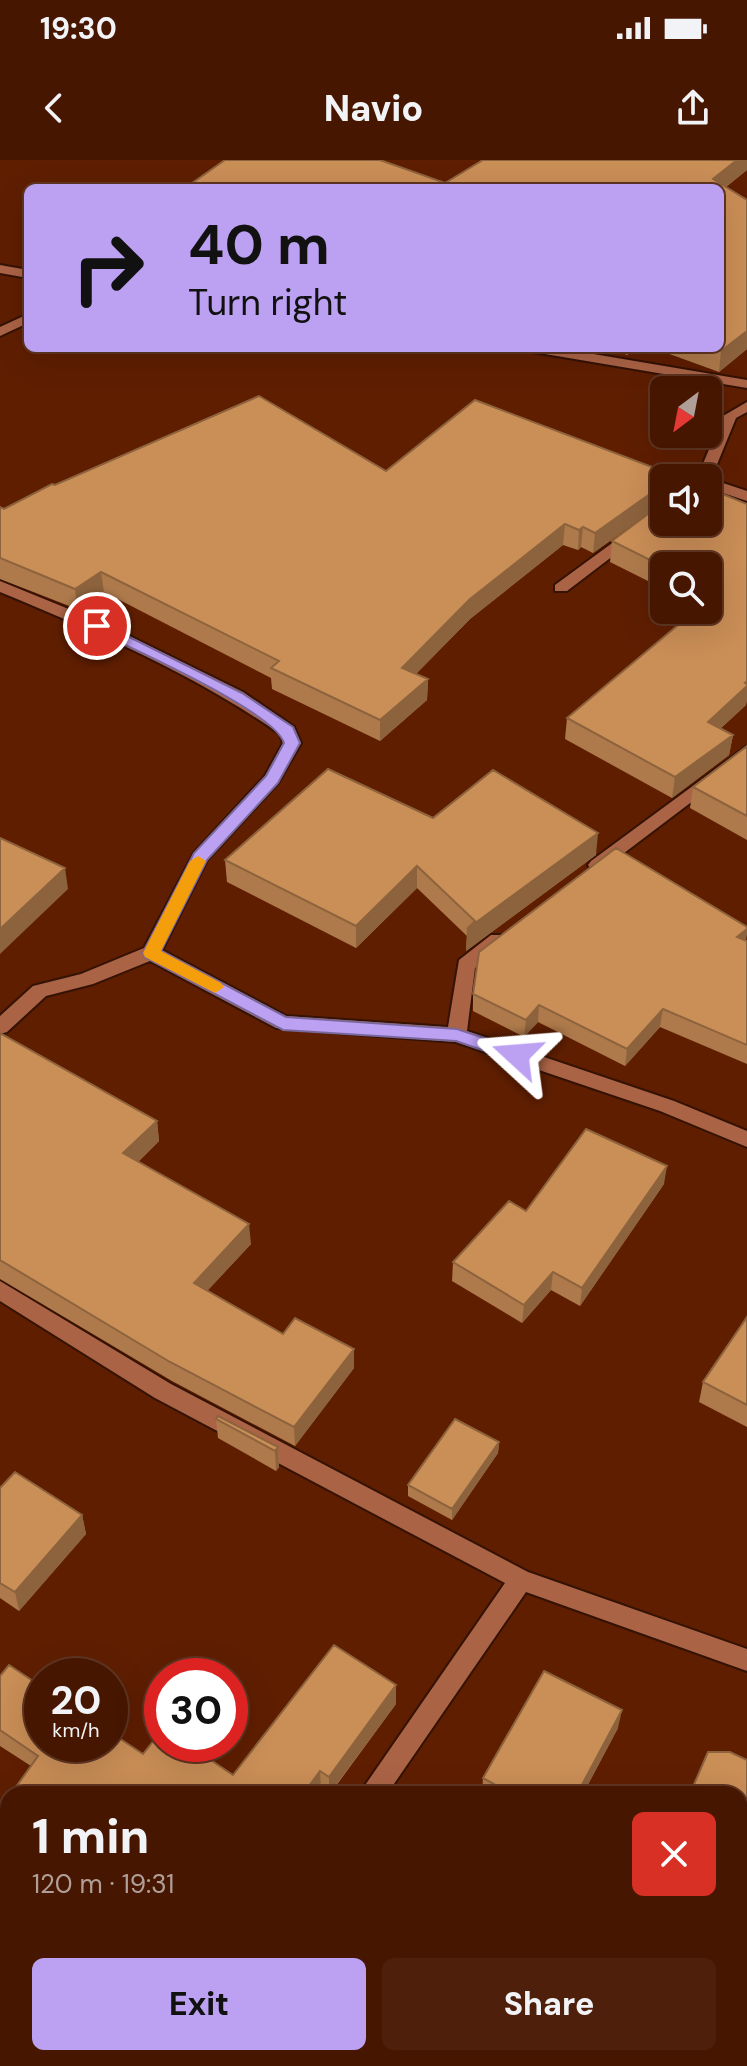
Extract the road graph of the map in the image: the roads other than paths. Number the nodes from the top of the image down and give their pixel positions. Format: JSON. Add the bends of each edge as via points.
{"nodes":[{"id":1,"x":0,"y":269,"type":"edge"},
{"id":2,"x":24,"y":273,"type":"edge"},
{"id":3,"x":24,"y":320,"type":"edge"},
{"id":4,"x":0,"y":332,"type":"edge"},
{"id":5,"x":557,"y":352,"type":"edge"},
{"id":6,"x":747,"y":384,"type":"edge"},
{"id":7,"x":747,"y":406,"type":"edge"},
{"id":8,"x":710,"y":464,"type":"edge"},
{"id":9,"x":722,"y":488,"type":"edge"},
{"id":10,"x":747,"y":496,"type":"edge"},
{"id":11,"x":650,"y":521,"type":"edge"},
{"id":12,"x":0,"y":586,"type":"edge"},
{"id":13,"x":561,"y":588,"type":"dead end"},
{"id":14,"x":747,"y":752,"type":"edge"},
{"id":15,"x":588,"y":872,"type":"edge"},
{"id":16,"x":515,"y":928,"type":"edge"},
{"id":17,"x":151,"y":953,"type":"junction"},
{"id":18,"x":0,"y":1027,"type":"edge"},
{"id":19,"x":457,"y":1035,"type":"junction"},
{"id":20,"x":747,"y":1139,"type":"edge"},
{"id":21,"x":0,"y":1290,"type":"edge"},
{"id":22,"x":521,"y":1580,"type":"junction"},
{"id":23,"x":747,"y":1660,"type":"edge"},
{"id":24,"x":378,"y":1786,"type":"edge"}],
"edges":[{"from":1,"to":2,"type":"street"},
{"from":3,"to":4,"type":"street"},
{"from":5,"to":6,"type":"street"},
{"from":7,"to":8,"type":"street","via":[[730,416]]},
{"from":9,"to":10,"type":"street"},
{"from":11,"to":13,"type":"street"},
{"from":12,"to":17,"type":"street","via":[[97,626],[237,696],[288,731],[292,743],[272,779],[200,857]]},
{"from":14,"to":15,"type":"street"},
{"from":16,"to":19,"type":"street","via":[[466,965]]},
{"from":17,"to":18,"type":"street","via":[[40,991]]},
{"from":17,"to":19,"type":"street","via":[[283,1023]]},
{"from":19,"to":20,"type":"street","via":[[667,1106]]},
{"from":21,"to":22,"type":"street","via":[[163,1391]]},
{"from":22,"to":23,"type":"street"},
{"from":22,"to":24,"type":"street"}]}
